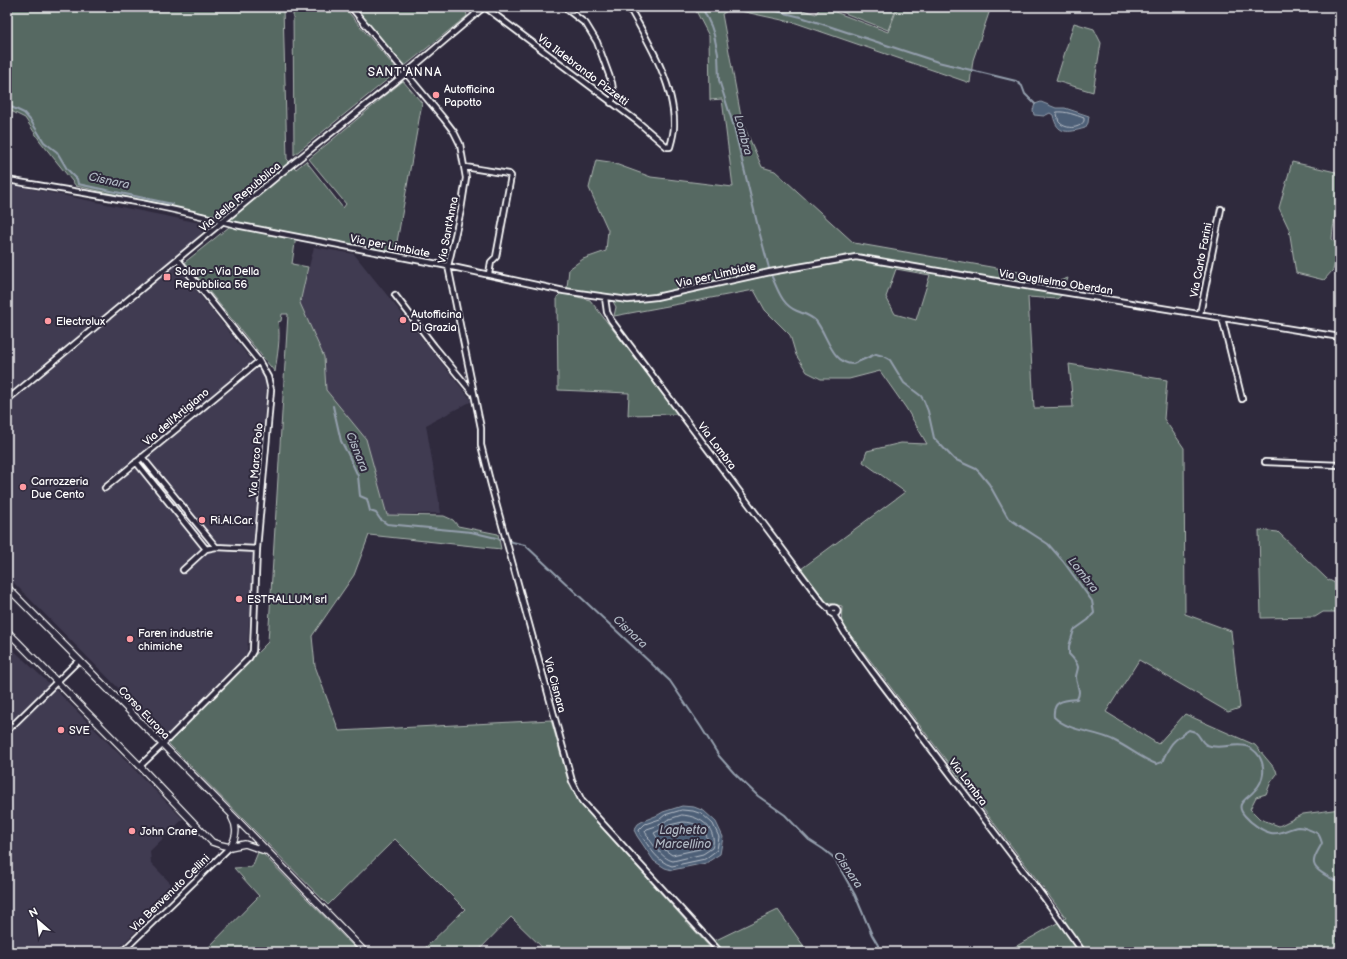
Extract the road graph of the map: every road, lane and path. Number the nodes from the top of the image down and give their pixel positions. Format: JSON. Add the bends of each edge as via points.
{"nodes":[{"id":1,"x":350,"y":7,"type":"edge"},
{"id":2,"x":470,"y":7,"type":"edge"},
{"id":3,"x":485,"y":7,"type":"edge"},
{"id":4,"x":564,"y":7,"type":"edge"},
{"id":5,"x":629,"y":7,"type":"edge"},
{"id":6,"x":476,"y":14,"type":"junction"},
{"id":7,"x":405,"y":74,"type":"junction"},
{"id":8,"x":612,"y":103,"type":"junction"},
{"id":9,"x":465,"y":167,"type":"junction"},
{"id":10,"x":7,"y":180,"type":"edge"},
{"id":11,"x":1221,"y":209,"type":"dead end"},
{"id":12,"x":224,"y":221,"type":"junction"},
{"id":13,"x":178,"y":260,"type":"junction"},
{"id":14,"x":448,"y":266,"type":"junction"},
{"id":15,"x":770,"y":272,"type":"joint"},
{"id":16,"x":489,"y":274,"type":"junction"},
{"id":17,"x":395,"y":294,"type":"dead end"},
{"id":18,"x":605,"y":298,"type":"junction"},
{"id":19,"x":1200,"y":314,"type":"junction"},
{"id":20,"x":1222,"y":318,"type":"junction"},
{"id":21,"x":1340,"y":337,"type":"edge"},
{"id":22,"x":259,"y":361,"type":"junction"},
{"id":23,"x":469,"y":374,"type":"joint"},
{"id":24,"x":473,"y":393,"type":"junction"},
{"id":25,"x":1242,"y":399,"type":"dead end"},
{"id":26,"x":7,"y":400,"type":"edge"},
{"id":27,"x":142,"y":457,"type":"junction"},
{"id":28,"x":136,"y":462,"type":"junction"},
{"id":29,"x":1265,"y":462,"type":"dead end"},
{"id":30,"x":1340,"y":466,"type":"edge"},
{"id":31,"x":105,"y":488,"type":"dead end"},
{"id":32,"x":216,"y":547,"type":"junction"},
{"id":33,"x":206,"y":549,"type":"junction"},
{"id":34,"x":257,"y":549,"type":"junction"},
{"id":35,"x":182,"y":570,"type":"dead end"},
{"id":36,"x":7,"y":587,"type":"edge"},
{"id":37,"x":7,"y":631,"type":"edge"},
{"id":38,"x":79,"y":660,"type":"junction"},
{"id":39,"x":57,"y":682,"type":"junction"},
{"id":40,"x":7,"y":731,"type":"edge"},
{"id":41,"x":162,"y":745,"type":"junction"},
{"id":42,"x":140,"y":766,"type":"junction"},
{"id":43,"x":229,"y":812,"type":"junction"},
{"id":44,"x":230,"y":847,"type":"junction"},
{"id":45,"x":268,"y":852,"type":"junction"},
{"id":46,"x":122,"y":952,"type":"edge"},
{"id":47,"x":365,"y":952,"type":"edge"},
{"id":48,"x":720,"y":952,"type":"edge"},
{"id":49,"x":1084,"y":952,"type":"edge"}],
"edges":[{"from":1,"to":7,"type":"street","name":"Via Sant'Anna"},
{"from":2,"to":6,"type":"street"},
{"from":3,"to":6,"type":"street","name":"Via della Repubblica"},
{"from":3,"to":8,"type":"street","name":"Via Ildebrando Pizzetti"},
{"from":4,"to":8,"type":"street","via":[[586,24],[597,42],[612,83]]},
{"from":5,"to":8,"type":"street","name":"Via Ildebrando Pizzetti","via":[[657,60],[671,94],[674,126],[670,147]]},
{"from":6,"to":7,"type":"street","name":"Via della Repubblica"},
{"from":7,"to":9,"type":"street","name":"Via Sant'Anna","via":[[454,132],[460,144]]},
{"from":7,"to":12,"type":"street","name":"Via della Repubblica"},
{"from":9,"to":14,"type":"street","name":"Via Sant'Anna","via":[[465,191]]},
{"from":9,"to":16,"type":"street","via":[[511,176],[496,257],[491,262]]},
{"from":10,"to":12,"type":"street","name":"Via per Limbiate","via":[[115,198]]},
{"from":11,"to":19,"type":"street","name":"Via Carlo Farini"},
{"from":12,"to":13,"type":"street","name":"Via della Repubblica"},
{"from":12,"to":14,"type":"street","name":"Via per Limbiate"},
{"from":13,"to":22,"type":"street","name":"Via Marco Polo"},
{"from":13,"to":26,"type":"street","name":"Via della Repubblica"},
{"from":14,"to":16,"type":"street","name":"Via per Limbiate"},
{"from":14,"to":23,"type":"street","name":"Via Sant'Anna"},
{"from":15,"to":18,"type":"street","name":"Via per Limbiate","via":[[656,298]]},
{"from":15,"to":19,"type":"street","name":"Via Guglielmo Oberdan","via":[[856,257]]},
{"from":16,"to":18,"type":"street","name":"Via per Limbiate","via":[[555,290]]},
{"from":17,"to":24,"type":"street"},
{"from":18,"to":49,"type":"street","name":"Via Lombra","via":[[611,320],[822,602],[833,612],[872,671]]},
{"from":19,"to":20,"type":"street","name":"Via Guglielmo Oberdan"},
{"from":20,"to":21,"type":"street","name":"Via Guglielmo Oberdan"},
{"from":20,"to":25,"type":"street"},
{"from":22,"to":27,"type":"street","name":"Via dell'Artigiano"},
{"from":22,"to":34,"type":"street","name":"Via Marco Polo","via":[[268,377],[271,390]]},
{"from":23,"to":24,"type":"street","name":"Via Cisnara"},
{"from":24,"to":48,"type":"street","name":"Via Cisnara","via":[[481,445],[572,781],[582,801]]},
{"from":27,"to":28,"type":"street","name":"Via dell'Artigiano"},
{"from":27,"to":32,"type":"street"},
{"from":28,"to":31,"type":"street","name":"Via dell'Artigiano"},
{"from":28,"to":33,"type":"street"},
{"from":29,"to":30,"type":"street"},
{"from":32,"to":33,"type":"street"},
{"from":32,"to":34,"type":"street"},
{"from":33,"to":35,"type":"street"},
{"from":34,"to":41,"type":"street","name":"Via Marco Polo","via":[[253,651]]},
{"from":36,"to":38,"type":"street","name":"Corso Europa"},
{"from":37,"to":39,"type":"street","name":"Corso Europa"},
{"from":38,"to":39,"type":"street"},
{"from":38,"to":41,"type":"street","name":"Corso Europa"},
{"from":39,"to":40,"type":"street"},
{"from":39,"to":42,"type":"street","name":"Corso Europa"},
{"from":41,"to":42,"type":"street","name":"Via Marco Polo"},
{"from":41,"to":43,"type":"street","name":"Corso Europa"},
{"from":42,"to":44,"type":"street","name":"Corso Europa","via":[[212,842]]},
{"from":43,"to":44,"type":"street","via":[[237,829]]},
{"from":43,"to":45,"type":"street","name":"Corso Europa"},
{"from":44,"to":45,"type":"street","name":"Corso Europa","via":[[244,844]]},
{"from":44,"to":46,"type":"street","name":"Via Benvenuto Cellini"},
{"from":45,"to":47,"type":"street","name":"Corso Europa"}]}
